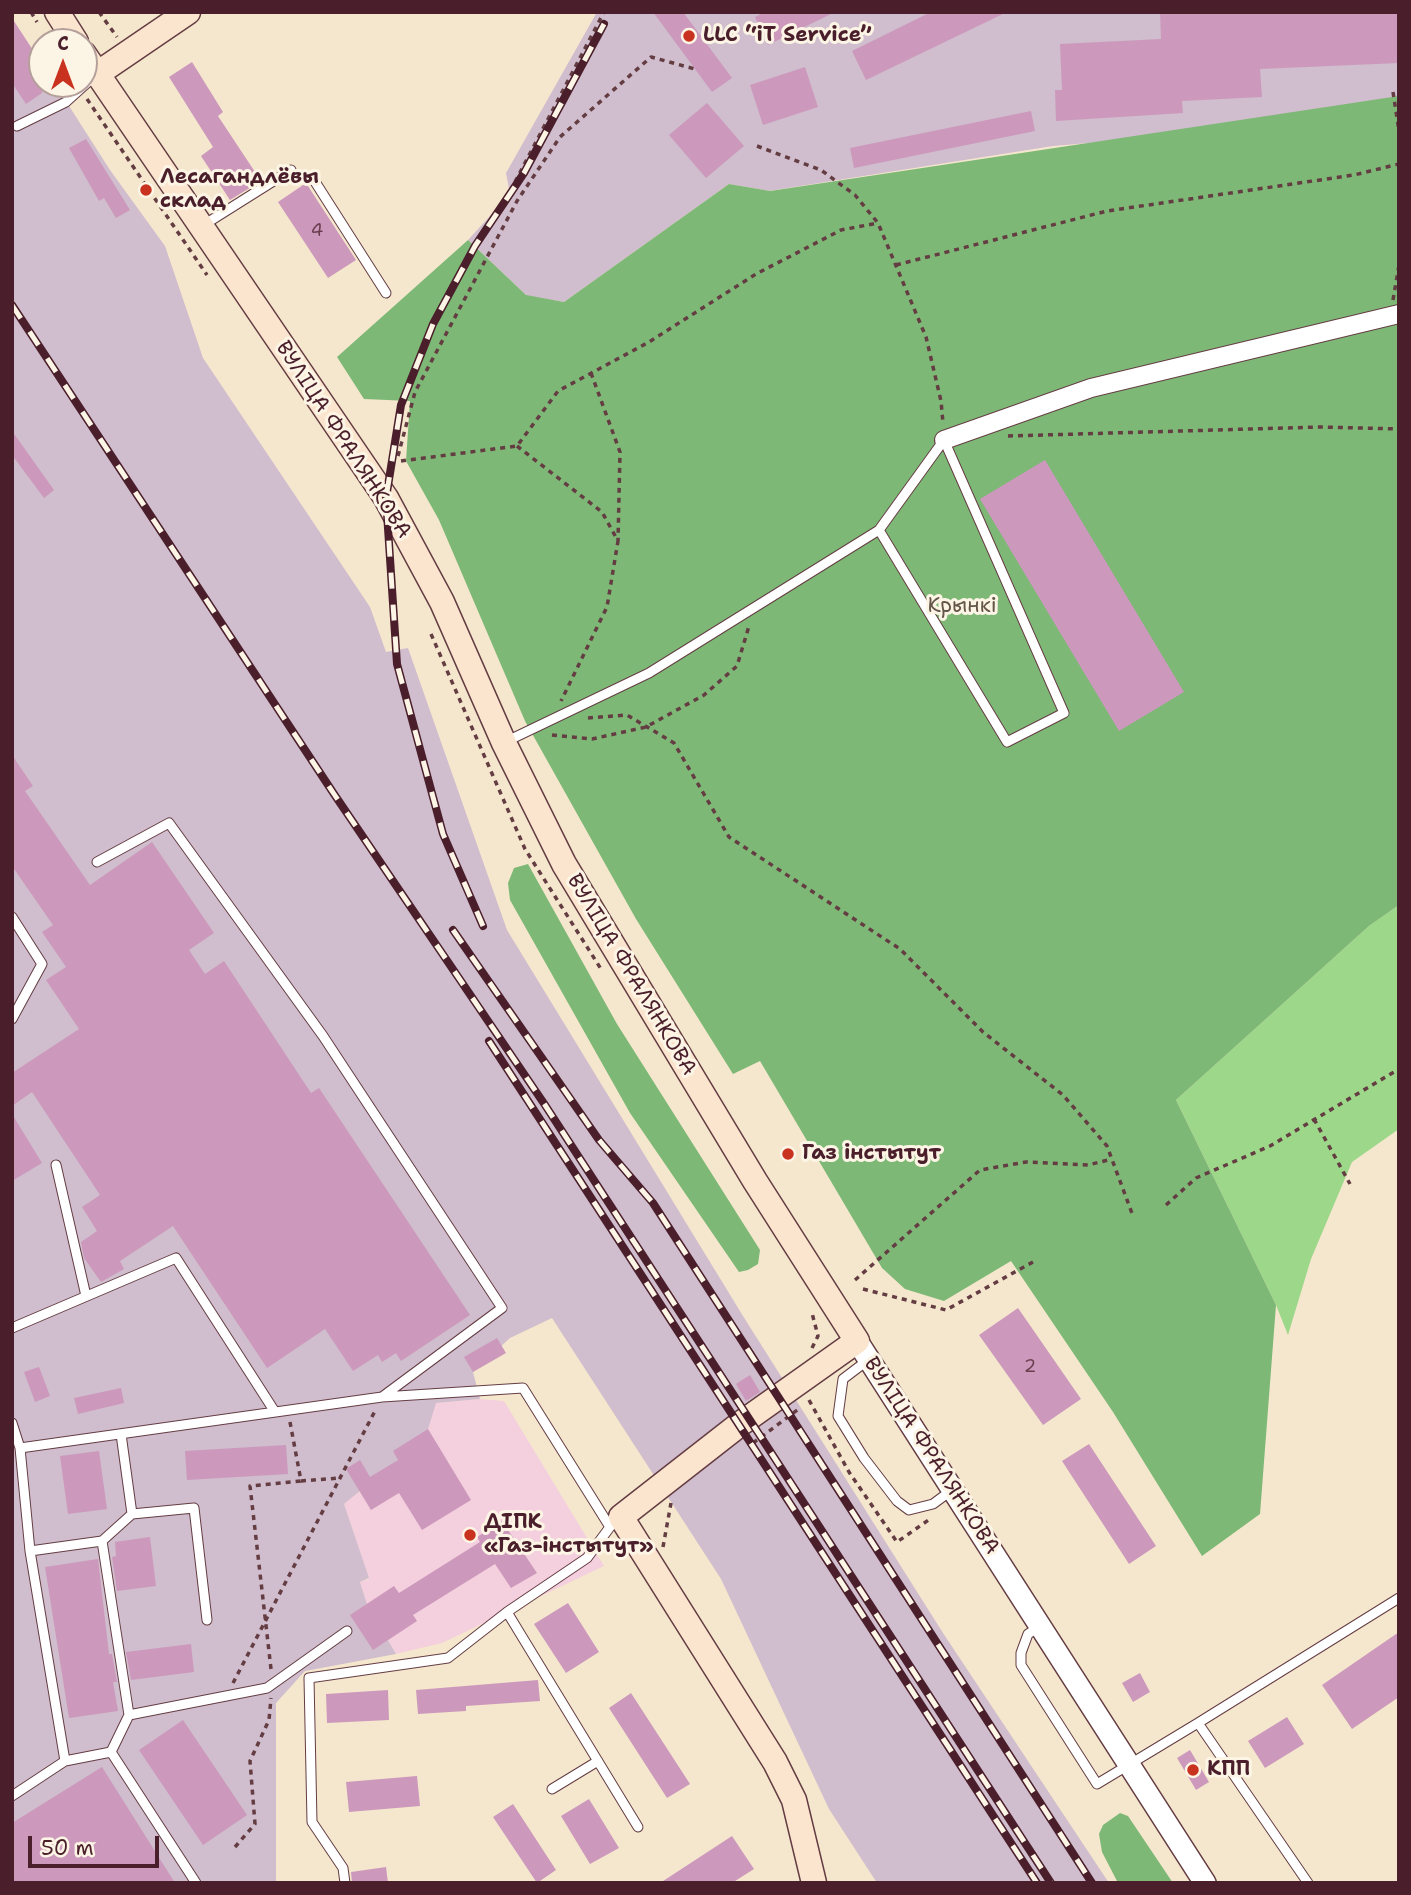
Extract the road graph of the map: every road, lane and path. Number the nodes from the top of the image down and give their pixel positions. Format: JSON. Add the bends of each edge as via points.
{"nodes":[{"id":1,"x":57,"y":12,"type":"edge"},
{"id":2,"x":99,"y":12,"type":"edge"},
{"id":3,"x":188,"y":12,"type":"edge"},
{"id":4,"x":604,"y":12,"type":"edge"},
{"id":5,"x":67,"y":28,"type":"edge"},
{"id":6,"x":127,"y":54,"type":"junction"},
{"id":7,"x":98,"y":67,"type":"edge"},
{"id":8,"x":695,"y":69,"type":"dead end"},
{"id":9,"x":98,"y":87,"type":"edge"},
{"id":10,"x":98,"y":90,"type":"edge"},
{"id":11,"x":1393,"y":92,"type":"dead end"},
{"id":12,"x":69,"y":98,"type":"edge"},
{"id":13,"x":17,"y":126,"type":"dead end"},
{"id":14,"x":1399,"y":131,"type":"edge"},
{"id":15,"x":757,"y":146,"type":"dead end"},
{"id":16,"x":1399,"y":164,"type":"edge"},
{"id":17,"x":291,"y":170,"type":"dead end"},
{"id":18,"x":312,"y":177,"type":"dead end"},
{"id":19,"x":515,"y":182,"type":"dead end"},
{"id":20,"x":878,"y":223,"type":"junction"},
{"id":21,"x":200,"y":227,"type":"junction"},
{"id":22,"x":895,"y":265,"type":"junction"},
{"id":23,"x":1399,"y":265,"type":"edge"},
{"id":24,"x":214,"y":285,"type":"dead end"},
{"id":25,"x":386,"y":293,"type":"dead end"},
{"id":26,"x":1393,"y":316,"type":"edge"},
{"id":27,"x":591,"y":373,"type":"junction"},
{"id":28,"x":1399,"y":429,"type":"edge"},
{"id":29,"x":1003,"y":437,"type":"dead end"},
{"id":30,"x":944,"y":440,"type":"junction"},
{"id":31,"x":517,"y":446,"type":"junction"},
{"id":32,"x":398,"y":456,"type":"dead end"},
{"id":33,"x":401,"y":461,"type":"dead end"},
{"id":34,"x":879,"y":530,"type":"junction"},
{"id":35,"x":618,"y":541,"type":"junction"},
{"id":36,"x":755,"y":607,"type":"junction"},
{"id":37,"x":428,"y":626,"type":"dead end"},
{"id":38,"x":552,"y":720,"type":"junction"},
{"id":39,"x":646,"y":727,"type":"junction"},
{"id":40,"x":527,"y":732,"type":"junction"},
{"id":41,"x":504,"y":743,"type":"junction"},
{"id":42,"x":97,"y":862,"type":"dead end"},
{"id":43,"x":12,"y":917,"type":"edge"},
{"id":44,"x":604,"y":973,"type":"dead end"},
{"id":45,"x":12,"y":1019,"type":"edge"},
{"id":46,"x":1399,"y":1069,"type":"edge"},
{"id":47,"x":1314,"y":1119,"type":"junction"},
{"id":48,"x":1112,"y":1159,"type":"junction"},
{"id":49,"x":56,"y":1165,"type":"dead end"},
{"id":50,"x":1350,"y":1184,"type":"dead end"},
{"id":51,"x":1166,"y":1205,"type":"dead end"},
{"id":52,"x":1133,"y":1216,"type":"dead end"},
{"id":53,"x":1033,"y":1262,"type":"dead end"},
{"id":54,"x":855,"y":1280,"type":"dead end"},
{"id":55,"x":863,"y":1289,"type":"dead end"},
{"id":56,"x":86,"y":1296,"type":"junction"},
{"id":57,"x":810,"y":1307,"type":"dead end"},
{"id":58,"x":12,"y":1328,"type":"edge"},
{"id":59,"x":863,"y":1350,"type":"junction"},
{"id":60,"x":820,"y":1366,"type":"junction"},
{"id":61,"x":816,"y":1394,"type":"dead end"},
{"id":62,"x":382,"y":1396,"type":"junction"},
{"id":63,"x":288,"y":1410,"type":"junction"},
{"id":64,"x":275,"y":1412,"type":"junction"},
{"id":65,"x":12,"y":1423,"type":"edge"},
{"id":66,"x":121,"y":1434,"type":"junction"},
{"id":67,"x":752,"y":1443,"type":"dead end"},
{"id":68,"x":20,"y":1448,"type":"junction"},
{"id":69,"x":340,"y":1477,"type":"junction"},
{"id":70,"x":301,"y":1481,"type":"junction"},
{"id":71,"x":952,"y":1490,"type":"junction"},
{"id":72,"x":672,"y":1500,"type":"dead end"},
{"id":73,"x":132,"y":1514,"type":"junction"},
{"id":74,"x":615,"y":1522,"type":"junction"},
{"id":75,"x":102,"y":1541,"type":"junction"},
{"id":76,"x":30,"y":1551,"type":"junction"},
{"id":77,"x":649,"y":1559,"type":"junction"},
{"id":78,"x":1399,"y":1598,"type":"edge"},
{"id":79,"x":506,"y":1612,"type":"junction"},
{"id":80,"x":207,"y":1620,"type":"dead end"},
{"id":81,"x":265,"y":1621,"type":"junction"},
{"id":82,"x":1040,"y":1626,"type":"junction"},
{"id":83,"x":347,"y":1631,"type":"dead end"},
{"id":84,"x":272,"y":1684,"type":"junction"},
{"id":85,"x":226,"y":1696,"type":"junction"},
{"id":86,"x":129,"y":1715,"type":"junction"},
{"id":87,"x":1198,"y":1723,"type":"junction"},
{"id":88,"x":111,"y":1752,"type":"junction"},
{"id":89,"x":65,"y":1761,"type":"junction"},
{"id":90,"x":598,"y":1761,"type":"junction"},
{"id":91,"x":1129,"y":1766,"type":"junction"},
{"id":92,"x":552,"y":1789,"type":"dead end"},
{"id":93,"x":12,"y":1796,"type":"edge"},
{"id":94,"x":638,"y":1827,"type":"dead end"},
{"id":95,"x":235,"y":1847,"type":"dead end"},
{"id":96,"x":196,"y":1883,"type":"edge"},
{"id":97,"x":345,"y":1883,"type":"edge"},
{"id":98,"x":814,"y":1883,"type":"edge"},
{"id":99,"x":1205,"y":1883,"type":"edge"},
{"id":100,"x":1308,"y":1883,"type":"edge"}],
"edges":[{"from":1,"to":5,"type":"main road"},
{"from":2,"to":6,"type":"path"},
{"from":3,"to":6,"type":"main road"},
{"from":4,"to":19,"type":"path"},
{"from":6,"to":7,"type":"main road"},
{"from":8,"to":32,"type":"path","via":[[651,57],[560,137],[517,201],[415,391]]},
{"from":9,"to":21,"type":"main road","name":"ВУЛІЦА ФРАЛЯНКОВА"},
{"from":10,"to":24,"type":"path"},
{"from":11,"to":14,"type":"path"},
{"from":12,"to":13,"type":"lane"},
{"from":15,"to":20,"type":"path","via":[[821,170],[855,195]]},
{"from":16,"to":22,"type":"path","via":[[1354,175],[1107,211]]},
{"from":17,"to":21,"type":"lane"},
{"from":18,"to":25,"type":"lane"},
{"from":20,"to":22,"type":"path"},
{"from":20,"to":27,"type":"path","via":[[841,230],[756,274]]},
{"from":21,"to":41,"type":"main road","name":"ВУЛІЦА ФРАЛЯНКОВА","via":[[386,498],[442,602]]},
{"from":22,"to":30,"type":"path","via":[[926,337],[941,401]]},
{"from":23,"to":26,"type":"path"},
{"from":26,"to":30,"type":"street","via":[[1091,388]]},
{"from":27,"to":31,"type":"path","via":[[558,391]]},
{"from":27,"to":35,"type":"path","via":[[620,452]]},
{"from":28,"to":29,"type":"path","via":[[1320,427]]},
{"from":30,"to":34,"type":"lane"},
{"from":30,"to":34,"type":"lane","via":[[1064,713],[1007,742]]},
{"from":31,"to":33,"type":"path"},
{"from":31,"to":35,"type":"path","via":[[602,512]]},
{"from":34,"to":36,"type":"lane"},
{"from":35,"to":38,"type":"path","via":[[607,607]]},
{"from":36,"to":38,"type":"lane","via":[[649,673]]},
{"from":36,"to":39,"type":"path","via":[[737,666],[704,695]]},
{"from":37,"to":44,"type":"path","via":[[525,849]]},
{"from":38,"to":39,"type":"path","via":[[627,715]]},
{"from":38,"to":40,"type":"lane"},
{"from":39,"to":40,"type":"path","via":[[592,739]]},
{"from":39,"to":48,"type":"path","via":[[674,743],[729,837],[900,949],[983,1032],[1063,1095],[1107,1146]]},
{"from":40,"to":41,"type":"lane"},
{"from":41,"to":59,"type":"main road","name":"ВУЛІЦА ФРАЛЯНКОВА","via":[[564,864]]},
{"from":42,"to":62,"type":"lane","via":[[169,822],[323,1037],[502,1308]]},
{"from":43,"to":45,"type":"lane","via":[[42,964]]},
{"from":46,"to":47,"type":"path"},
{"from":47,"to":50,"type":"path"},
{"from":47,"to":51,"type":"path","via":[[1270,1146],[1196,1178]]},
{"from":48,"to":52,"type":"path"},
{"from":48,"to":54,"type":"path","via":[[1088,1165],[1026,1162],[980,1170]]},
{"from":49,"to":56,"type":"lane"},
{"from":53,"to":55,"type":"path","via":[[946,1311]]},
{"from":56,"to":58,"type":"lane"},
{"from":56,"to":64,"type":"lane","via":[[176,1258]]},
{"from":57,"to":60,"type":"path","via":[[818,1336],[809,1352]]},
{"from":59,"to":60,"type":"main road"},
{"from":59,"to":71,"type":"street","name":"ВУЛІЦА ФРАЛЯНКОВА"},
{"from":59,"to":71,"type":"lane","via":[[843,1379],[838,1416],[857,1448],[909,1510],[933,1504]]},
{"from":60,"to":74,"type":"main road"},
{"from":61,"to":67,"type":"path"},
{"from":62,"to":63,"type":"lane"},
{"from":62,"to":69,"type":"path"},
{"from":62,"to":74,"type":"lane","via":[[523,1388]]},
{"from":63,"to":64,"type":"lane"},
{"from":63,"to":70,"type":"path"},
{"from":64,"to":66,"type":"lane"},
{"from":65,"to":68,"type":"lane"},
{"from":66,"to":68,"type":"lane"},
{"from":66,"to":73,"type":"lane"},
{"from":68,"to":76,"type":"lane"},
{"from":69,"to":70,"type":"path"},
{"from":69,"to":81,"type":"path"},
{"from":70,"to":81,"type":"path","via":[[250,1486]]},
{"from":71,"to":82,"type":"street","name":"ВУЛІЦА ФРАЛЯНКОВА"},
{"from":72,"to":77,"type":"path","via":[[662,1550]]},
{"from":73,"to":75,"type":"lane"},
{"from":73,"to":80,"type":"lane","via":[[194,1508]]},
{"from":74,"to":77,"type":"main road"},
{"from":74,"to":79,"type":"lane","via":[[587,1558]]},
{"from":75,"to":76,"type":"lane"},
{"from":75,"to":86,"type":"lane"},
{"from":76,"to":89,"type":"lane"},
{"from":77,"to":98,"type":"main road","via":[[775,1762],[794,1800]]},
{"from":78,"to":87,"type":"lane"},
{"from":79,"to":90,"type":"lane"},
{"from":79,"to":97,"type":"lane","via":[[448,1658],[309,1678],[312,1822],[343,1868]]},
{"from":81,"to":84,"type":"path"},
{"from":81,"to":85,"type":"path"},
{"from":82,"to":91,"type":"street","name":"ВУЛІЦА ФРАЛЯНКОВА"},
{"from":82,"to":91,"type":"lane","via":[[1028,1634],[1021,1665],[1097,1784]]},
{"from":83,"to":84,"type":"lane"},
{"from":84,"to":85,"type":"lane"},
{"from":84,"to":95,"type":"path","via":[[269,1720],[250,1761],[255,1824]]},
{"from":85,"to":86,"type":"lane"},
{"from":86,"to":88,"type":"lane"},
{"from":87,"to":91,"type":"lane"},
{"from":87,"to":100,"type":"lane"},
{"from":88,"to":89,"type":"lane"},
{"from":88,"to":96,"type":"lane"},
{"from":89,"to":93,"type":"lane"},
{"from":90,"to":92,"type":"lane"},
{"from":90,"to":94,"type":"lane"},
{"from":91,"to":99,"type":"street","name":"ВУЛІЦА ФРАЛЯНКОВА"}]}
